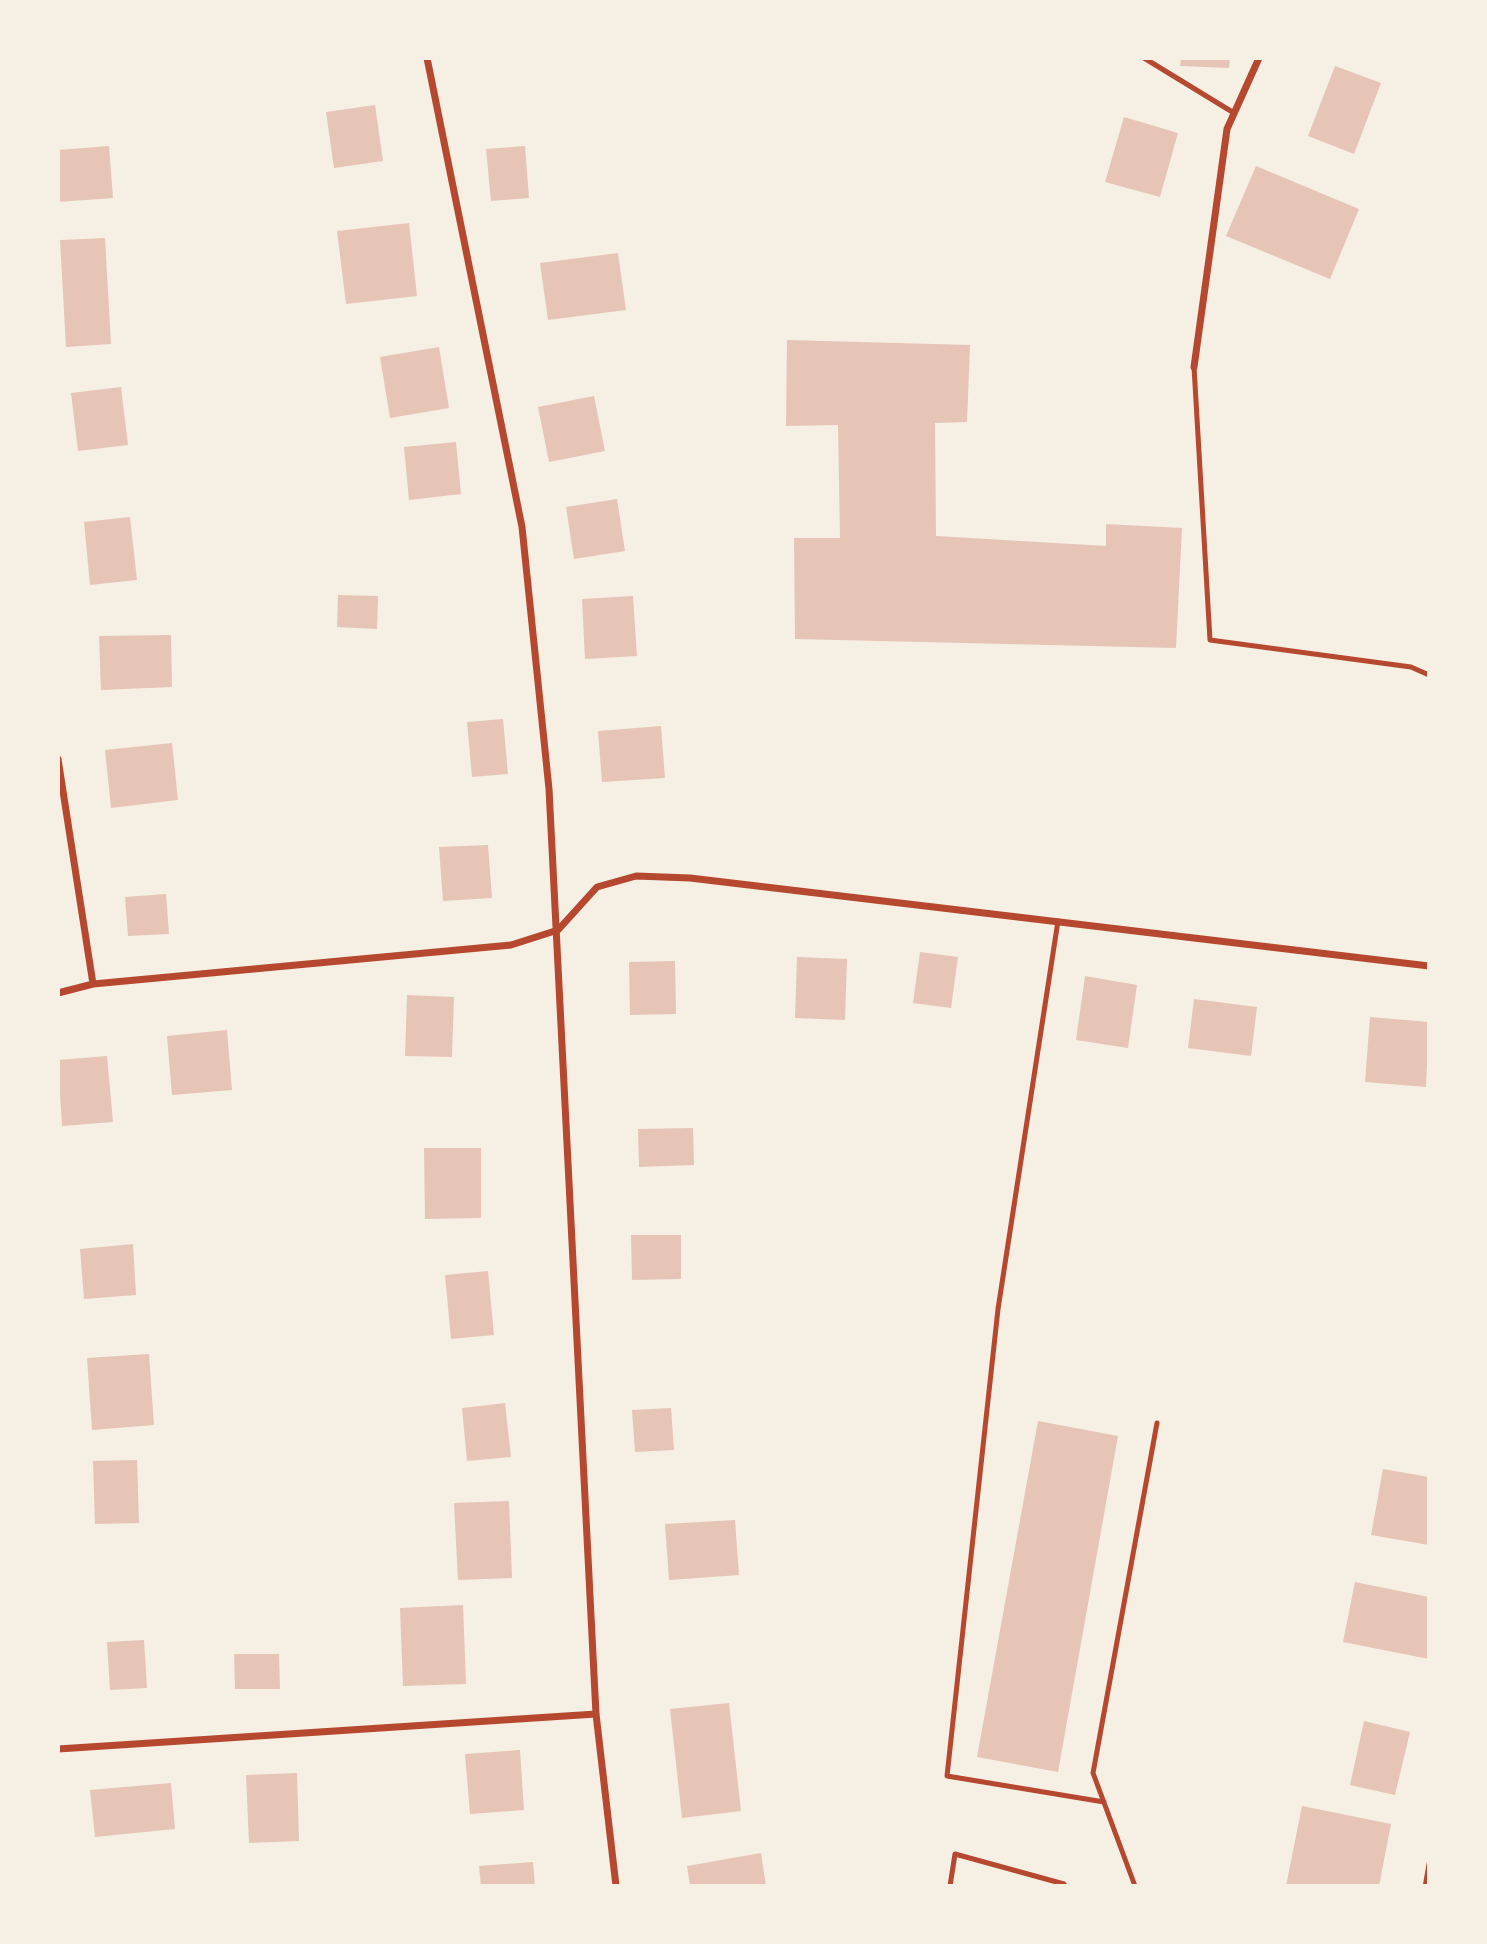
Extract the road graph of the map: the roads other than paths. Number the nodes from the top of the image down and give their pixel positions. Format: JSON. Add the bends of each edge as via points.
{"nodes":[{"id":1,"x":427,"y":58,"type":"edge"},
{"id":2,"x":1144,"y":58,"type":"edge"},
{"id":3,"x":1259,"y":58,"type":"edge"},
{"id":4,"x":1234,"y":113,"type":"junction"},
{"id":5,"x":1194,"y":367,"type":"joint"},
{"id":6,"x":1429,"y":675,"type":"edge"},
{"id":7,"x":58,"y":759,"type":"edge"},
{"id":8,"x":1058,"y":921,"type":"junction"},
{"id":9,"x":558,"y":930,"type":"junction"},
{"id":10,"x":1429,"y":966,"type":"edge"},
{"id":11,"x":93,"y":984,"type":"junction"},
{"id":12,"x":58,"y":993,"type":"edge"},
{"id":13,"x":1157,"y":1423,"type":"dead end"},
{"id":14,"x":596,"y":1714,"type":"junction"},
{"id":15,"x":58,"y":1742,"type":"edge"},
{"id":16,"x":58,"y":1749,"type":"edge"},
{"id":17,"x":1104,"y":1802,"type":"junction"},
{"id":18,"x":616,"y":1886,"type":"edge"},
{"id":19,"x":950,"y":1886,"type":"edge"},
{"id":20,"x":1065,"y":1886,"type":"edge"},
{"id":21,"x":1135,"y":1886,"type":"edge"}],
"edges":[{"from":1,"to":9,"type":"street","via":[[522,527],[549,789]]},
{"from":2,"to":4,"type":"lane"},
{"from":3,"to":4,"type":"street"},
{"from":4,"to":5,"type":"street","via":[[1227,129]]},
{"from":5,"to":6,"type":"lane","via":[[1210,639],[1411,667]]},
{"from":7,"to":11,"type":"street"},
{"from":8,"to":9,"type":"street","via":[[690,878],[636,876],[597,887]]},
{"from":8,"to":10,"type":"street"},
{"from":8,"to":17,"type":"lane","via":[[998,1309],[947,1776]]},
{"from":9,"to":11,"type":"street","via":[[510,945]]},
{"from":9,"to":14,"type":"street"},
{"from":11,"to":12,"type":"street"},
{"from":13,"to":17,"type":"lane","via":[[1093,1773]]},
{"from":14,"to":16,"type":"street"},
{"from":14,"to":18,"type":"street"},
{"from":15,"to":16,"type":"street"},
{"from":17,"to":21,"type":"lane"},
{"from":19,"to":20,"type":"lane","via":[[955,1854]]}]}
